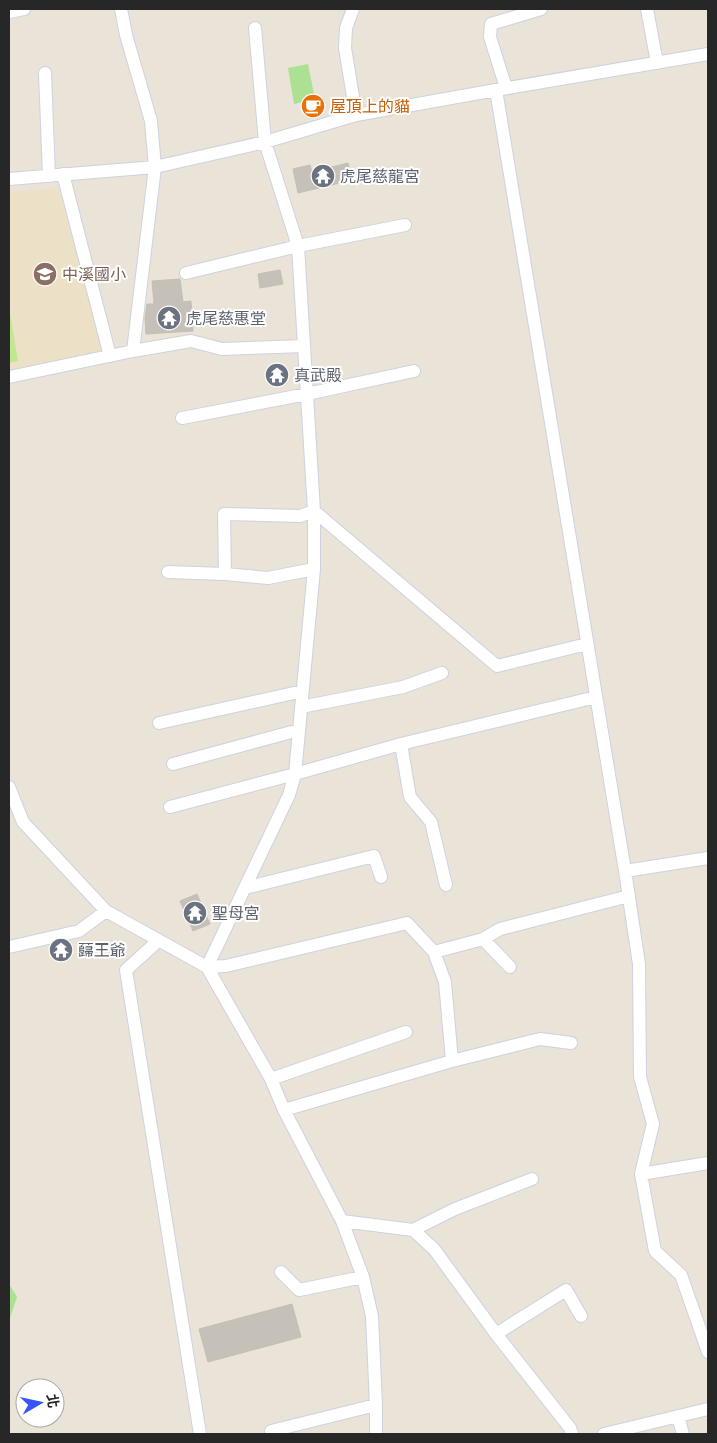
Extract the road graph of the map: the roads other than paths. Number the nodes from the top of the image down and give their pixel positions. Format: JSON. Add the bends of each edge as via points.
{"nodes":[{"id":1,"x":24,"y":9,"type":"edge"},
{"id":2,"x":121,"y":9,"type":"edge"},
{"id":3,"x":353,"y":9,"type":"edge"},
{"id":4,"x":542,"y":9,"type":"edge"},
{"id":5,"x":647,"y":9,"type":"edge"},
{"id":6,"x":9,"y":12,"type":"edge"},
{"id":7,"x":255,"y":28,"type":"dead end"},
{"id":8,"x":708,"y":54,"type":"edge"},
{"id":9,"x":657,"y":63,"type":"junction"},
{"id":10,"x":45,"y":73,"type":"dead end"},
{"id":11,"x":501,"y":89,"type":"junction"},
{"id":12,"x":356,"y":115,"type":"junction"},
{"id":13,"x":265,"y":142,"type":"junction"},
{"id":14,"x":155,"y":167,"type":"junction"},
{"id":15,"x":63,"y":174,"type":"junction"},
{"id":16,"x":49,"y":176,"type":"junction"},
{"id":17,"x":9,"y":179,"type":"edge"},
{"id":18,"x":406,"y":225,"type":"dead end"},
{"id":19,"x":298,"y":246,"type":"junction"},
{"id":20,"x":186,"y":273,"type":"dead end"},
{"id":21,"x":304,"y":346,"type":"junction"},
{"id":22,"x":133,"y":351,"type":"junction"},
{"id":23,"x":110,"y":356,"type":"junction"},
{"id":24,"x":414,"y":371,"type":"dead end"},
{"id":25,"x":9,"y":377,"type":"edge"},
{"id":26,"x":307,"y":394,"type":"junction"},
{"id":27,"x":182,"y":418,"type":"dead end"},
{"id":28,"x":314,"y":511,"type":"junction"},
{"id":29,"x":314,"y":569,"type":"junction"},
{"id":30,"x":168,"y":572,"type":"dead end"},
{"id":31,"x":224,"y":574,"type":"junction"},
{"id":32,"x":587,"y":644,"type":"junction"},
{"id":33,"x":442,"y":673,"type":"dead end"},
{"id":34,"x":303,"y":691,"type":"junction"},
{"id":35,"x":596,"y":697,"type":"junction"},
{"id":36,"x":301,"y":707,"type":"junction"},
{"id":37,"x":159,"y":723,"type":"dead end"},
{"id":38,"x":299,"y":730,"type":"junction"},
{"id":39,"x":401,"y":744,"type":"junction"},
{"id":40,"x":173,"y":764,"type":"dead end"},
{"id":41,"x":295,"y":774,"type":"junction"},
{"id":42,"x":9,"y":787,"type":"edge"},
{"id":43,"x":170,"y":807,"type":"dead end"},
{"id":44,"x":708,"y":858,"type":"edge"},
{"id":45,"x":625,"y":871,"type":"junction"},
{"id":46,"x":381,"y":877,"type":"dead end"},
{"id":47,"x":446,"y":885,"type":"dead end"},
{"id":48,"x":245,"y":888,"type":"junction"},
{"id":49,"x":629,"y":896,"type":"junction"},
{"id":50,"x":106,"y":911,"type":"junction"},
{"id":51,"x":483,"y":939,"type":"junction"},
{"id":52,"x":158,"y":941,"type":"junction"},
{"id":53,"x":9,"y":947,"type":"edge"},
{"id":54,"x":434,"y":952,"type":"junction"},
{"id":55,"x":207,"y":967,"type":"junction"},
{"id":56,"x":510,"y":967,"type":"dead end"},
{"id":57,"x":406,"y":1032,"type":"dead end"},
{"id":58,"x":571,"y":1043,"type":"dead end"},
{"id":59,"x":452,"y":1061,"type":"junction"},
{"id":60,"x":271,"y":1079,"type":"junction"},
{"id":61,"x":284,"y":1110,"type":"junction"},
{"id":62,"x":708,"y":1163,"type":"edge"},
{"id":63,"x":641,"y":1174,"type":"junction"},
{"id":64,"x":532,"y":1179,"type":"dead end"},
{"id":65,"x":342,"y":1222,"type":"junction"},
{"id":66,"x":413,"y":1230,"type":"junction"},
{"id":67,"x":282,"y":1272,"type":"dead end"},
{"id":68,"x":363,"y":1277,"type":"junction"},
{"id":69,"x":581,"y":1316,"type":"dead end"},
{"id":70,"x":496,"y":1334,"type":"junction"},
{"id":71,"x":708,"y":1352,"type":"edge"},
{"id":72,"x":376,"y":1405,"type":"junction"},
{"id":73,"x":708,"y":1409,"type":"edge"},
{"id":74,"x":678,"y":1416,"type":"junction"},
{"id":75,"x":270,"y":1431,"type":"dead end"},
{"id":76,"x":200,"y":1434,"type":"edge"},
{"id":77,"x":376,"y":1434,"type":"edge"},
{"id":78,"x":572,"y":1434,"type":"edge"},
{"id":79,"x":604,"y":1434,"type":"edge"},
{"id":80,"x":683,"y":1434,"type":"edge"}],
"edges":[{"from":1,"to":6,"type":"street"},
{"from":2,"to":14,"type":"street","via":[[151,121]]},
{"from":3,"to":12,"type":"street","via":[[346,28],[345,48]]},
{"from":4,"to":11,"type":"street","via":[[491,24],[490,37]]},
{"from":5,"to":9,"type":"street"},
{"from":7,"to":13,"type":"street"},
{"from":8,"to":9,"type":"street"},
{"from":9,"to":11,"type":"street"},
{"from":10,"to":16,"type":"street"},
{"from":11,"to":12,"type":"street"},
{"from":11,"to":32,"type":"street"},
{"from":12,"to":13,"type":"street"},
{"from":13,"to":14,"type":"street"},
{"from":13,"to":19,"type":"street"},
{"from":14,"to":15,"type":"street"},
{"from":14,"to":22,"type":"street"},
{"from":15,"to":16,"type":"street"},
{"from":15,"to":23,"type":"street"},
{"from":16,"to":17,"type":"street"},
{"from":18,"to":19,"type":"street"},
{"from":19,"to":20,"type":"street"},
{"from":19,"to":21,"type":"street"},
{"from":21,"to":22,"type":"street","via":[[222,349],[190,341]]},
{"from":21,"to":26,"type":"street"},
{"from":22,"to":23,"type":"street"},
{"from":23,"to":25,"type":"street"},
{"from":24,"to":26,"type":"street"},
{"from":26,"to":27,"type":"street"},
{"from":26,"to":28,"type":"street"},
{"from":28,"to":29,"type":"street"},
{"from":28,"to":31,"type":"street","via":[[300,516],[224,514]]},
{"from":28,"to":32,"type":"street","via":[[497,666]]},
{"from":29,"to":31,"type":"street","via":[[268,578]]},
{"from":29,"to":34,"type":"street"},
{"from":30,"to":31,"type":"street"},
{"from":32,"to":35,"type":"street"},
{"from":33,"to":36,"type":"street","via":[[403,687]]},
{"from":34,"to":36,"type":"street"},
{"from":34,"to":37,"type":"street"},
{"from":35,"to":39,"type":"street"},
{"from":35,"to":45,"type":"street"},
{"from":36,"to":38,"type":"street"},
{"from":38,"to":40,"type":"street"},
{"from":38,"to":41,"type":"street"},
{"from":39,"to":41,"type":"street"},
{"from":39,"to":47,"type":"street","via":[[410,797],[430,822]]},
{"from":41,"to":43,"type":"street"},
{"from":41,"to":48,"type":"street","via":[[289,795]]},
{"from":42,"to":50,"type":"street","via":[[23,822]]},
{"from":44,"to":45,"type":"street"},
{"from":45,"to":49,"type":"street"},
{"from":46,"to":48,"type":"street","via":[[374,856]]},
{"from":48,"to":55,"type":"street"},
{"from":49,"to":51,"type":"street","via":[[500,929]]},
{"from":49,"to":63,"type":"street","via":[[639,964],[640,1077],[653,1124]]},
{"from":50,"to":52,"type":"street"},
{"from":50,"to":53,"type":"street","via":[[79,931]]},
{"from":51,"to":54,"type":"street"},
{"from":51,"to":56,"type":"street"},
{"from":52,"to":55,"type":"street"},
{"from":52,"to":76,"type":"street","via":[[126,970]]},
{"from":54,"to":55,"type":"street","via":[[407,923],[226,966]]},
{"from":54,"to":59,"type":"street","via":[[445,982]]},
{"from":55,"to":60,"type":"street"},
{"from":57,"to":60,"type":"street"},
{"from":58,"to":59,"type":"street","via":[[540,1039]]},
{"from":59,"to":61,"type":"street"},
{"from":60,"to":61,"type":"street"},
{"from":61,"to":65,"type":"street"},
{"from":62,"to":63,"type":"street"},
{"from":63,"to":71,"type":"street","via":[[655,1251],[681,1275]]},
{"from":64,"to":66,"type":"street","via":[[456,1208]]},
{"from":65,"to":66,"type":"street"},
{"from":65,"to":68,"type":"street"},
{"from":66,"to":70,"type":"street","via":[[434,1249]]},
{"from":67,"to":68,"type":"street","via":[[299,1290]]},
{"from":68,"to":72,"type":"street","via":[[372,1316]]},
{"from":69,"to":70,"type":"street","via":[[566,1290]]},
{"from":70,"to":78,"type":"street"},
{"from":72,"to":75,"type":"street"},
{"from":72,"to":77,"type":"street"},
{"from":73,"to":74,"type":"street"},
{"from":74,"to":79,"type":"street"},
{"from":74,"to":80,"type":"street"}]}
